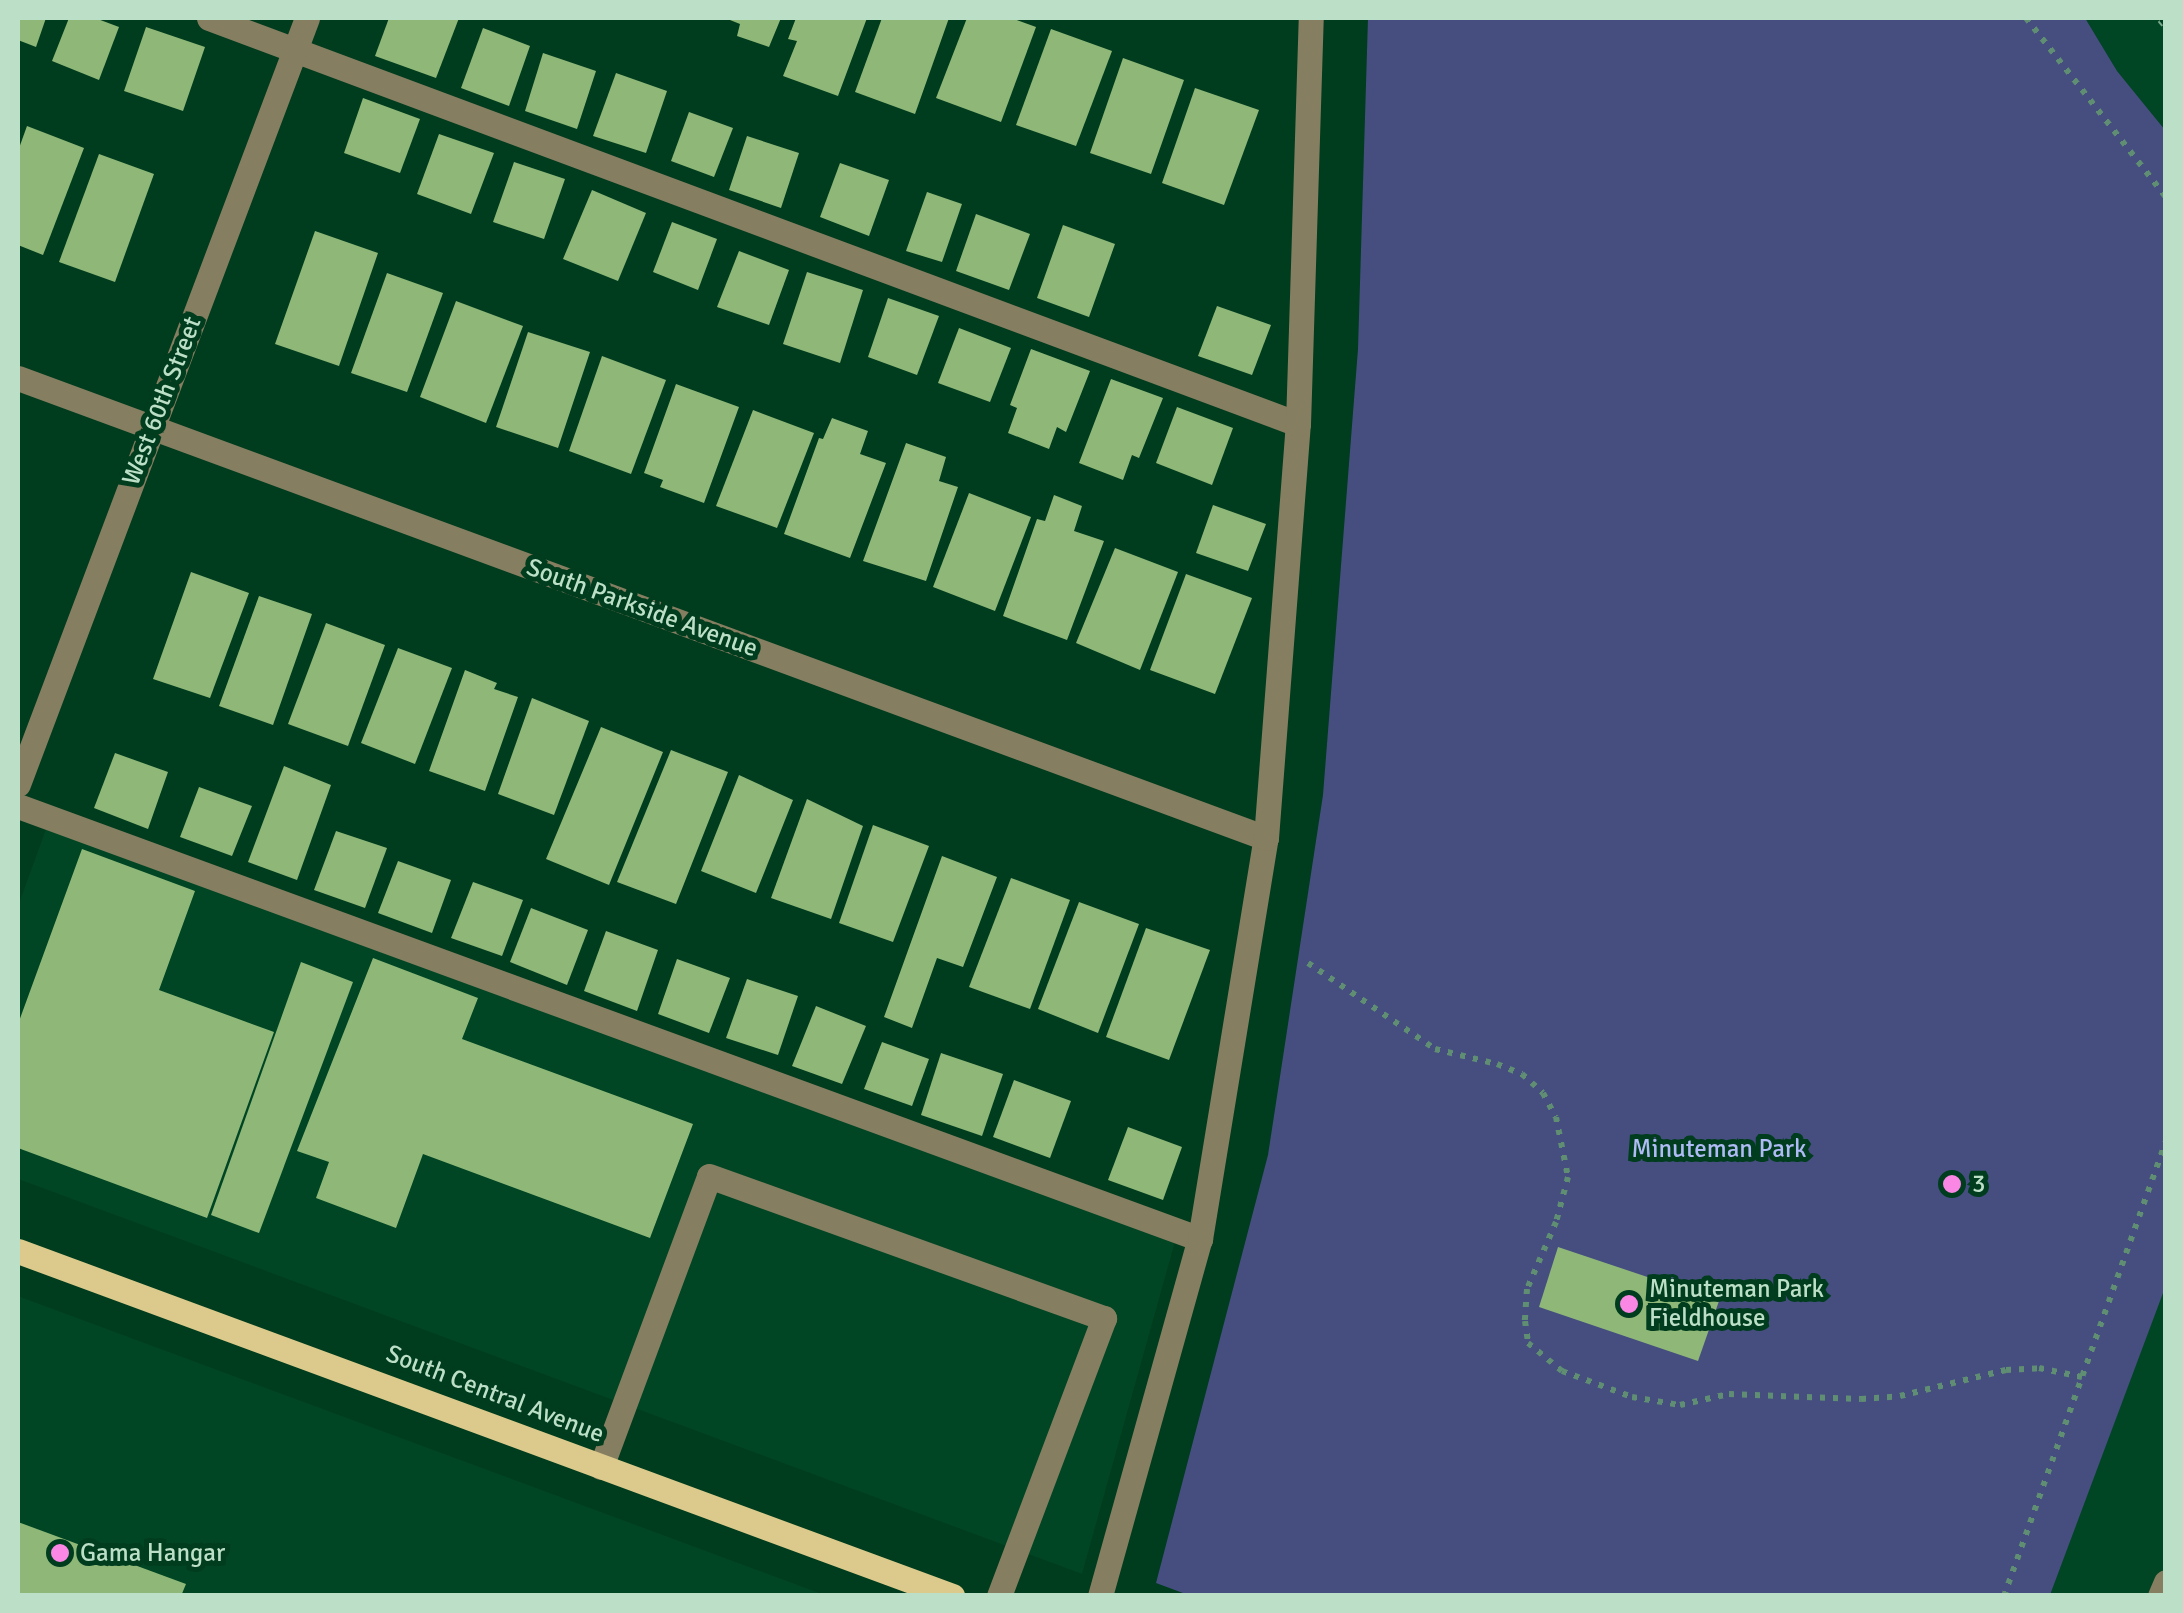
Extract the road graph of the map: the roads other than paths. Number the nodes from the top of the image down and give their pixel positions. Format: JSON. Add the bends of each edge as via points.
{"nodes":[{"id":1,"x":209,"y":18,"type":"edge"},
{"id":2,"x":306,"y":18,"type":"edge"},
{"id":3,"x":1311,"y":18,"type":"edge"},
{"id":4,"x":294,"y":49,"type":"junction"},
{"id":5,"x":18,"y":378,"type":"edge"},
{"id":6,"x":1298,"y":424,"type":"junction"},
{"id":7,"x":152,"y":428,"type":"junction"},
{"id":8,"x":18,"y":784,"type":"edge"},
{"id":9,"x":18,"y":806,"type":"edge"},
{"id":10,"x":1266,"y":838,"type":"junction"},
{"id":11,"x":1200,"y":1239,"type":"junction"},
{"id":12,"x":18,"y":1250,"type":"edge"},
{"id":13,"x":601,"y":1466,"type":"junction"},
{"id":14,"x":2166,"y":1582,"type":"edge"},
{"id":15,"x":952,"y":1596,"type":"edge"},
{"id":16,"x":999,"y":1596,"type":"edge"},
{"id":17,"x":1100,"y":1596,"type":"edge"},
{"id":18,"x":2160,"y":1596,"type":"edge"}],
"edges":[{"from":1,"to":4,"type":"street"},
{"from":2,"to":4,"type":"street","name":"West 60th Street"},
{"from":3,"to":6,"type":"street"},
{"from":4,"to":6,"type":"street"},
{"from":4,"to":7,"type":"street","name":"West 60th Street"},
{"from":5,"to":7,"type":"street","name":"South Parkside Avenue"},
{"from":6,"to":10,"type":"street"},
{"from":7,"to":8,"type":"street","name":"West 60th Street"},
{"from":7,"to":10,"type":"street","name":"South Parkside Avenue"},
{"from":9,"to":11,"type":"street"},
{"from":10,"to":11,"type":"street"},
{"from":11,"to":17,"type":"street"},
{"from":12,"to":13,"type":"main road","name":"South Central Avenue"},
{"from":13,"to":15,"type":"main road","name":"South Central Avenue"},
{"from":13,"to":16,"type":"street","via":[[709,1176],[1104,1318]]},
{"from":14,"to":18,"type":"street"}]}
